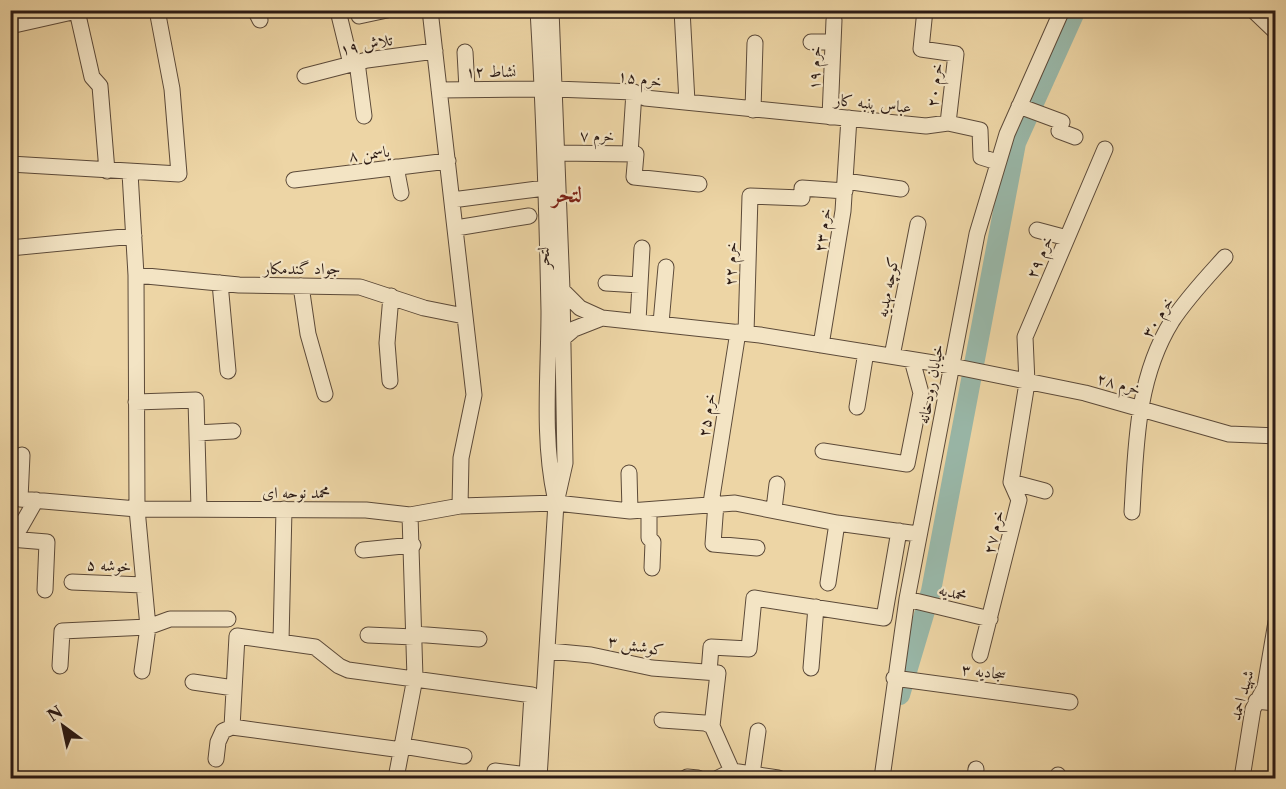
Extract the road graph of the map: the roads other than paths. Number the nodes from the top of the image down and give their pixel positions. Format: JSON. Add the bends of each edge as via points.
{"nodes":[{"id":1,"x":157,"y":10,"type":"edge"},
{"id":2,"x":430,"y":10,"type":"edge"},
{"id":3,"x":538,"y":10,"type":"edge"},
{"id":4,"x":551,"y":10,"type":"edge"},
{"id":5,"x":682,"y":10,"type":"edge"},
{"id":6,"x":925,"y":10,"type":"edge"},
{"id":7,"x":1062,"y":10,"type":"edge"},
{"id":8,"x":1253,"y":10,"type":"edge"},
{"id":9,"x":79,"y":11,"type":"edge"},
{"id":10,"x":381,"y":11,"type":"edge"},
{"id":11,"x":59,"y":13,"type":"edge"},
{"id":12,"x":339,"y":15,"type":"dead end"},
{"id":13,"x":359,"y":16,"type":"dead end"},
{"id":14,"x":834,"y":20,"type":"dead end"},
{"id":15,"x":10,"y":26,"type":"edge"},
{"id":16,"x":1275,"y":32,"type":"edge"},
{"id":17,"x":811,"y":42,"type":"dead end"},
{"id":18,"x":833,"y":42,"type":"junction"},
{"id":19,"x":755,"y":43,"type":"dead end"},
{"id":20,"x":435,"y":51,"type":"junction"},
{"id":21,"x":465,"y":52,"type":"dead end"},
{"id":22,"x":354,"y":63,"type":"junction"},
{"id":23,"x":305,"y":75,"type":"dead end"},
{"id":24,"x":467,"y":89,"type":"junction"},
{"id":25,"x":549,"y":89,"type":"junction"},
{"id":26,"x":439,"y":90,"type":"junction"},
{"id":27,"x":634,"y":92,"type":"junction"},
{"id":28,"x":687,"y":102,"type":"junction"},
{"id":29,"x":719,"y":105,"type":"joint"},
{"id":30,"x":1019,"y":106,"type":"junction"},
{"id":31,"x":753,"y":110,"type":"junction"},
{"id":32,"x":364,"y":116,"type":"dead end"},
{"id":33,"x":830,"y":117,"type":"junction"},
{"id":34,"x":849,"y":118,"type":"junction"},
{"id":35,"x":948,"y":123,"type":"junction"},
{"id":36,"x":1075,"y":137,"type":"dead end"},
{"id":37,"x":1105,"y":149,"type":"dead end"},
{"id":38,"x":557,"y":153,"type":"junction"},
{"id":39,"x":633,"y":154,"type":"junction"},
{"id":40,"x":448,"y":161,"type":"junction"},
{"id":41,"x":997,"y":162,"type":"junction"},
{"id":42,"x":10,"y":164,"type":"edge"},
{"id":43,"x":396,"y":167,"type":"junction"},
{"id":44,"x":107,"y":171,"type":"junction"},
{"id":45,"x":130,"y":173,"type":"junction"},
{"id":46,"x":294,"y":180,"type":"dead end"},
{"id":47,"x":699,"y":184,"type":"dead end"},
{"id":48,"x":845,"y":186,"type":"junction"},
{"id":49,"x":545,"y":188,"type":"junction"},
{"id":50,"x":901,"y":189,"type":"dead end"},
{"id":51,"x":401,"y":193,"type":"dead end"},
{"id":52,"x":452,"y":200,"type":"junction"},
{"id":53,"x":529,"y":216,"type":"dead end"},
{"id":54,"x":918,"y":224,"type":"dead end"},
{"id":55,"x":456,"y":228,"type":"junction"},
{"id":56,"x":1037,"y":230,"type":"dead end"},
{"id":57,"x":134,"y":236,"type":"junction"},
{"id":58,"x":1067,"y":238,"type":"junction"},
{"id":59,"x":10,"y":248,"type":"edge"},
{"id":60,"x":642,"y":248,"type":"dead end"},
{"id":61,"x":1225,"y":257,"type":"dead end"},
{"id":62,"x":666,"y":267,"type":"dead end"},
{"id":63,"x":136,"y":274,"type":"junction"},
{"id":64,"x":220,"y":283,"type":"junction"},
{"id":65,"x":606,"y":283,"type":"dead end"},
{"id":66,"x":640,"y":285,"type":"junction"},
{"id":67,"x":301,"y":286,"type":"junction"},
{"id":68,"x":562,"y":290,"type":"junction"},
{"id":69,"x":391,"y":296,"type":"junction"},
{"id":70,"x":464,"y":316,"type":"junction"},
{"id":71,"x":602,"y":318,"type":"junction"},
{"id":72,"x":638,"y":321,"type":"junction"},
{"id":73,"x":661,"y":323,"type":"junction"},
{"id":74,"x":742,"y":333,"type":"junction"},
{"id":75,"x":561,"y":340,"type":"junction"},
{"id":76,"x":821,"y":345,"type":"junction"},
{"id":77,"x":866,"y":352,"type":"junction"},
{"id":78,"x":892,"y":357,"type":"junction"},
{"id":79,"x":912,"y":360,"type":"junction"},
{"id":80,"x":952,"y":366,"type":"junction"},
{"id":81,"x":228,"y":371,"type":"dead end"},
{"id":82,"x":390,"y":381,"type":"dead end"},
{"id":83,"x":1027,"y":382,"type":"junction"},
{"id":84,"x":326,"y":394,"type":"dead end"},
{"id":85,"x":136,"y":402,"type":"junction"},
{"id":86,"x":856,"y":407,"type":"dead end"},
{"id":87,"x":1139,"y":407,"type":"junction"},
{"id":88,"x":233,"y":431,"type":"dead end"},
{"id":89,"x":197,"y":433,"type":"junction"},
{"id":90,"x":1275,"y":436,"type":"edge"},
{"id":91,"x":911,"y":444,"type":"junction"},
{"id":92,"x":935,"y":448,"type":"junction"},
{"id":93,"x":823,"y":451,"type":"dead end"},
{"id":94,"x":22,"y":455,"type":"dead end"},
{"id":95,"x":629,"y":473,"type":"dead end"},
{"id":96,"x":16,"y":478,"type":"edge"},
{"id":97,"x":1011,"y":482,"type":"junction"},
{"id":98,"x":777,"y":484,"type":"dead end"},
{"id":99,"x":1045,"y":491,"type":"dead end"},
{"id":100,"x":36,"y":501,"type":"junction"},
{"id":101,"x":556,"y":503,"type":"junction"},
{"id":102,"x":713,"y":503,"type":"junction"},
{"id":103,"x":460,"y":506,"type":"junction"},
{"id":104,"x":137,"y":508,"type":"junction"},
{"id":105,"x":199,"y":509,"type":"junction"},
{"id":106,"x":774,"y":509,"type":"junction"},
{"id":107,"x":284,"y":510,"type":"junction"},
{"id":108,"x":649,"y":510,"type":"junction"},
{"id":109,"x":630,"y":511,"type":"junction"},
{"id":110,"x":1132,"y":512,"type":"dead end"},
{"id":111,"x":410,"y":515,"type":"junction"},
{"id":112,"x":837,"y":523,"type":"junction"},
{"id":113,"x":899,"y":531,"type":"junction"},
{"id":114,"x":10,"y":533,"type":"edge"},
{"id":115,"x":918,"y":534,"type":"junction"},
{"id":116,"x":10,"y":539,"type":"edge"},
{"id":117,"x":413,"y":544,"type":"junction"},
{"id":118,"x":757,"y":548,"type":"dead end"},
{"id":119,"x":363,"y":550,"type":"dead end"},
{"id":120,"x":652,"y":568,"type":"dead end"},
{"id":121,"x":72,"y":582,"type":"dead end"},
{"id":122,"x":828,"y":583,"type":"dead end"},
{"id":123,"x":143,"y":585,"type":"junction"},
{"id":124,"x":45,"y":590,"type":"dead end"},
{"id":125,"x":907,"y":599,"type":"junction"},
{"id":126,"x":816,"y":607,"type":"junction"},
{"id":127,"x":228,"y":619,"type":"dead end"},
{"id":128,"x":990,"y":619,"type":"junction"},
{"id":129,"x":1275,"y":622,"type":"edge"},
{"id":130,"x":148,"y":627,"type":"junction"},
{"id":131,"x":368,"y":635,"type":"dead end"},
{"id":132,"x":414,"y":636,"type":"junction"},
{"id":133,"x":479,"y":639,"type":"dead end"},
{"id":134,"x":281,"y":641,"type":"junction"},
{"id":135,"x":549,"y":651,"type":"junction"},
{"id":136,"x":980,"y":655,"type":"dead end"},
{"id":137,"x":60,"y":666,"type":"dead end"},
{"id":138,"x":811,"y":668,"type":"dead end"},
{"id":139,"x":142,"y":671,"type":"dead end"},
{"id":140,"x":714,"y":673,"type":"junction"},
{"id":141,"x":415,"y":678,"type":"junction"},
{"id":142,"x":894,"y":678,"type":"junction"},
{"id":143,"x":193,"y":682,"type":"dead end"},
{"id":144,"x":234,"y":688,"type":"junction"},
{"id":145,"x":1256,"y":701,"type":"junction"},
{"id":146,"x":1070,"y":702,"type":"dead end"},
{"id":147,"x":1275,"y":703,"type":"edge"},
{"id":148,"x":662,"y":720,"type":"dead end"},
{"id":149,"x":712,"y":726,"type":"junction"},
{"id":150,"x":232,"y":727,"type":"junction"},
{"id":151,"x":758,"y":731,"type":"dead end"},
{"id":152,"x":403,"y":748,"type":"junction"},
{"id":153,"x":464,"y":756,"type":"dead end"},
{"id":154,"x":216,"y":759,"type":"dead end"},
{"id":155,"x":495,"y":771,"type":"dead end"},
{"id":156,"x":725,"y":775,"type":"edge"},
{"id":157,"x":10,"y":776,"type":"edge"},
{"id":158,"x":754,"y":776,"type":"edge"},
{"id":159,"x":535,"y":777,"type":"edge"},
{"id":160,"x":15,"y":778,"type":"edge"},
{"id":161,"x":396,"y":778,"type":"edge"},
{"id":162,"x":778,"y":778,"type":"edge"},
{"id":163,"x":882,"y":778,"type":"edge"},
{"id":164,"x":1242,"y":778,"type":"edge"}],
"edges":[{"from":1,"to":45,"type":"street","via":[[172,89],[179,174]]},
{"from":2,"to":20,"type":"street"},
{"from":3,"to":25,"type":"street","name":"لتحر"},
{"from":4,"to":25,"type":"street","name":"لتحر"},
{"from":5,"to":28,"type":"street"},
{"from":6,"to":35,"type":"street","name":"خرم ۲۰","via":[[921,49],[957,54]]},
{"from":7,"to":30,"type":"street","name":"خیابان رودخانه"},
{"from":8,"to":16,"type":"street"},
{"from":9,"to":11,"type":"street"},
{"from":9,"to":44,"type":"street","via":[[92,77],[100,86]]},
{"from":10,"to":13,"type":"street"},
{"from":11,"to":15,"type":"street"},
{"from":12,"to":22,"type":"street"},
{"from":14,"to":18,"type":"street","name":"خرم ۱۹"},
{"from":17,"to":18,"type":"street"},
{"from":18,"to":33,"type":"street","name":"خرم ۱۹"},
{"from":19,"to":31,"type":"street"},
{"from":20,"to":22,"type":"street","name":"تلاش ۱۹"},
{"from":20,"to":26,"type":"street"},
{"from":21,"to":24,"type":"street"},
{"from":22,"to":23,"type":"street","name":"تلاش ۱۹"},
{"from":22,"to":32,"type":"street"},
{"from":24,"to":25,"type":"street","name":"نشاط ۱۲"},
{"from":24,"to":26,"type":"street","name":"نشاط ۱۲"},
{"from":25,"to":27,"type":"street","name":"خرم ۱۵"},
{"from":25,"to":38,"type":"street","name":"لتحر"},
{"from":25,"to":49,"type":"street","name":"لتحر"},
{"from":26,"to":40,"type":"street"},
{"from":27,"to":28,"type":"street","name":"خرم ۱۵","via":[[645,98]]},
{"from":27,"to":39,"type":"street"},
{"from":28,"to":29,"type":"street","name":"خرم ۱۵"},
{"from":29,"to":31,"type":"street","name":"عباس پنبه کار"},
{"from":30,"to":36,"type":"street","via":[[1062,122],[1059,131]]},
{"from":30,"to":41,"type":"street","name":"خیابان رودخانه"},
{"from":31,"to":33,"type":"street","name":"عباس پنبه کار"},
{"from":33,"to":34,"type":"street","name":"عباس پنبه کار"},
{"from":34,"to":35,"type":"street","name":"عباس پنبه کار","via":[[927,126]]},
{"from":34,"to":48,"type":"street","name":"خرم ۲۳"},
{"from":35,"to":41,"type":"street","name":"عباس پنبه کار","via":[[980,130],[981,157]]},
{"from":37,"to":58,"type":"street","name":"خرم ۲۹"},
{"from":38,"to":39,"type":"street","name":"خرم ۷"},
{"from":38,"to":68,"type":"street","name":"لتحر"},
{"from":39,"to":47,"type":"street","via":[[634,183]]},
{"from":40,"to":43,"type":"street","name":"یاسمن ۸"},
{"from":40,"to":52,"type":"street"},
{"from":41,"to":80,"type":"street","name":"خیابان رودخانه","via":[[977,234]]},
{"from":42,"to":44,"type":"street"},
{"from":43,"to":46,"type":"street","name":"یاسمن ۸"},
{"from":43,"to":51,"type":"street"},
{"from":44,"to":45,"type":"street"},
{"from":45,"to":57,"type":"street"},
{"from":48,"to":50,"type":"street"},
{"from":48,"to":74,"type":"street","name":"خرم ۲۲","via":[[802,188],[802,198],[750,196]]},
{"from":48,"to":76,"type":"street","name":"خرم ۲۳"},
{"from":49,"to":52,"type":"street"},
{"from":49,"to":101,"type":"street","name":"لتحر","via":[[548,463]]},
{"from":52,"to":55,"type":"street"},
{"from":53,"to":55,"type":"street"},
{"from":54,"to":78,"type":"street","name":"کوچه مهدیه"},
{"from":55,"to":70,"type":"street"},
{"from":56,"to":58,"type":"street"},
{"from":57,"to":59,"type":"street"},
{"from":57,"to":63,"type":"street"},
{"from":58,"to":83,"type":"street","name":"خرم ۲۹","via":[[1025,337]]},
{"from":60,"to":66,"type":"street"},
{"from":61,"to":87,"type":"street","name":"خرم ۳۰","via":[[1173,319],[1158,346]]},
{"from":62,"to":73,"type":"street"},
{"from":63,"to":64,"type":"street","name":"جواد گندمکار"},
{"from":63,"to":85,"type":"street"},
{"from":64,"to":67,"type":"street","name":"جواد گندمکار"},
{"from":64,"to":81,"type":"street"},
{"from":65,"to":66,"type":"street"},
{"from":66,"to":72,"type":"street"},
{"from":67,"to":69,"type":"street","name":"جواد گندمکار","via":[[360,287]]},
{"from":67,"to":84,"type":"street","via":[[308,334]]},
{"from":68,"to":71,"type":"street","via":[[580,308]]},
{"from":68,"to":75,"type":"street","name":"لتحر"},
{"from":69,"to":70,"type":"street","name":"جواد گندمکار"},
{"from":69,"to":82,"type":"street","via":[[387,343]]},
{"from":70,"to":103,"type":"street","via":[[474,395],[461,458]]},
{"from":71,"to":72,"type":"street","name":"خرم ۲۸"},
{"from":71,"to":75,"type":"street","via":[[574,328]]},
{"from":72,"to":73,"type":"street","name":"خرم ۲۸"},
{"from":73,"to":74,"type":"street","name":"خرم ۲۸"},
{"from":74,"to":76,"type":"street","name":"خرم ۲۸"},
{"from":74,"to":102,"type":"street","name":"خرم ۲۵"},
{"from":75,"to":101,"type":"street","name":"لتحر","via":[[565,463]]},
{"from":76,"to":77,"type":"street","name":"خرم ۲۸"},
{"from":77,"to":78,"type":"street","name":"خرم ۲۸"},
{"from":77,"to":86,"type":"street"},
{"from":78,"to":79,"type":"street","name":"خرم ۲۸"},
{"from":79,"to":80,"type":"street","name":"خرم ۲۸"},
{"from":79,"to":91,"type":"street","via":[[921,393]]},
{"from":80,"to":83,"type":"street","name":"خرم ۲۸"},
{"from":80,"to":92,"type":"street","name":"خیابان رودخانه"},
{"from":83,"to":87,"type":"street","name":"خرم ۲۸"},
{"from":83,"to":97,"type":"street","name":"خرم ۲۷"},
{"from":85,"to":89,"type":"street","via":[[196,400]]},
{"from":85,"to":104,"type":"street"},
{"from":87,"to":90,"type":"street","name":"خرم ۲۸","via":[[1229,434]]},
{"from":87,"to":110,"type":"street","name":"خرم ۳۰"},
{"from":88,"to":89,"type":"street"},
{"from":89,"to":105,"type":"street"},
{"from":91,"to":92,"type":"street"},
{"from":91,"to":93,"type":"street","via":[[907,465]]},
{"from":92,"to":115,"type":"street","name":"خیابان رودخانه"},
{"from":94,"to":96,"type":"street"},
{"from":95,"to":109,"type":"street"},
{"from":96,"to":100,"type":"street","via":[[20,500]]},
{"from":97,"to":99,"type":"street"},
{"from":97,"to":128,"type":"street","name":"خرم ۲۷","via":[[1019,500]]},
{"from":98,"to":106,"type":"street"},
{"from":100,"to":104,"type":"street","name":"محمد نوحه ای"},
{"from":100,"to":114,"type":"street","via":[[20,528]]},
{"from":101,"to":103,"type":"street","name":"محمد نوحه ای"},
{"from":101,"to":109,"type":"street","name":"محمد نوحه ای"},
{"from":101,"to":135,"type":"street","name":"لتحر"},
{"from":102,"to":106,"type":"street","name":"محمد نوحه ای"},
{"from":102,"to":108,"type":"street","name":"محمد نوحه ای"},
{"from":102,"to":118,"type":"street","name":"خرم ۲۵","via":[[713,544]]},
{"from":103,"to":111,"type":"street","name":"محمد نوحه ای"},
{"from":104,"to":105,"type":"street","name":"محمد نوحه ای"},
{"from":104,"to":123,"type":"street"},
{"from":105,"to":107,"type":"street","name":"محمد نوحه ای"},
{"from":106,"to":112,"type":"street","name":"محمد نوحه ای"},
{"from":107,"to":111,"type":"street","name":"محمد نوحه ای","via":[[366,510]]},
{"from":107,"to":134,"type":"street"},
{"from":108,"to":109,"type":"street","name":"محمد نوحه ای"},
{"from":108,"to":120,"type":"street"},
{"from":111,"to":117,"type":"street"},
{"from":112,"to":113,"type":"street","name":"محمد نوحه ای"},
{"from":112,"to":122,"type":"street"},
{"from":113,"to":115,"type":"street","name":"محمد نوحه ای"},
{"from":113,"to":126,"type":"street","via":[[884,618]]},
{"from":115,"to":125,"type":"street","name":"خیابان رودخانه"},
{"from":116,"to":124,"type":"street","via":[[47,542]]},
{"from":117,"to":119,"type":"street"},
{"from":117,"to":132,"type":"street"},
{"from":121,"to":123,"type":"street","name":"خوشه ۵"},
{"from":123,"to":130,"type":"street"},
{"from":125,"to":128,"type":"street","name":"محمدیه"},
{"from":125,"to":142,"type":"street","name":"خیابان رودخانه"},
{"from":126,"to":138,"type":"street"},
{"from":126,"to":140,"type":"street","via":[[754,597],[749,649],[711,647]]},
{"from":127,"to":130,"type":"street","via":[[170,619]]},
{"from":128,"to":136,"type":"street","name":"خرم ۲۷"},
{"from":129,"to":145,"type":"street","name":"شهید احمد","via":[[1265,687]]},
{"from":130,"to":137,"type":"street","via":[[62,631]]},
{"from":130,"to":139,"type":"street"},
{"from":131,"to":132,"type":"street"},
{"from":132,"to":133,"type":"street"},
{"from":132,"to":141,"type":"street"},
{"from":134,"to":141,"type":"street","via":[[315,647],[348,670]]},
{"from":134,"to":144,"type":"street","via":[[237,636]]},
{"from":135,"to":140,"type":"street","name":"کوشش ۳","via":[[652,668]]},
{"from":135,"to":159,"type":"street","name":"لتحر"},
{"from":140,"to":149,"type":"street"},
{"from":141,"to":152,"type":"street"},
{"from":141,"to":159,"type":"street","via":[[532,695]]},
{"from":142,"to":146,"type":"street","name":"سجادیه ۳"},
{"from":142,"to":163,"type":"street","name":"خیابان رودخانه"},
{"from":143,"to":144,"type":"street"},
{"from":144,"to":150,"type":"street"},
{"from":145,"to":147,"type":"street"},
{"from":145,"to":164,"type":"street","name":"شهید احمد"},
{"from":148,"to":149,"type":"street"},
{"from":149,"to":156,"type":"street"},
{"from":150,"to":152,"type":"street"},
{"from":150,"to":154,"type":"street","via":[[223,731]]},
{"from":151,"to":158,"type":"street"},
{"from":152,"to":153,"type":"street"},
{"from":152,"to":161,"type":"street"},
{"from":155,"to":159,"type":"street"},
{"from":156,"to":158,"type":"street"},
{"from":157,"to":160,"type":"street"},
{"from":158,"to":162,"type":"street"}]}
